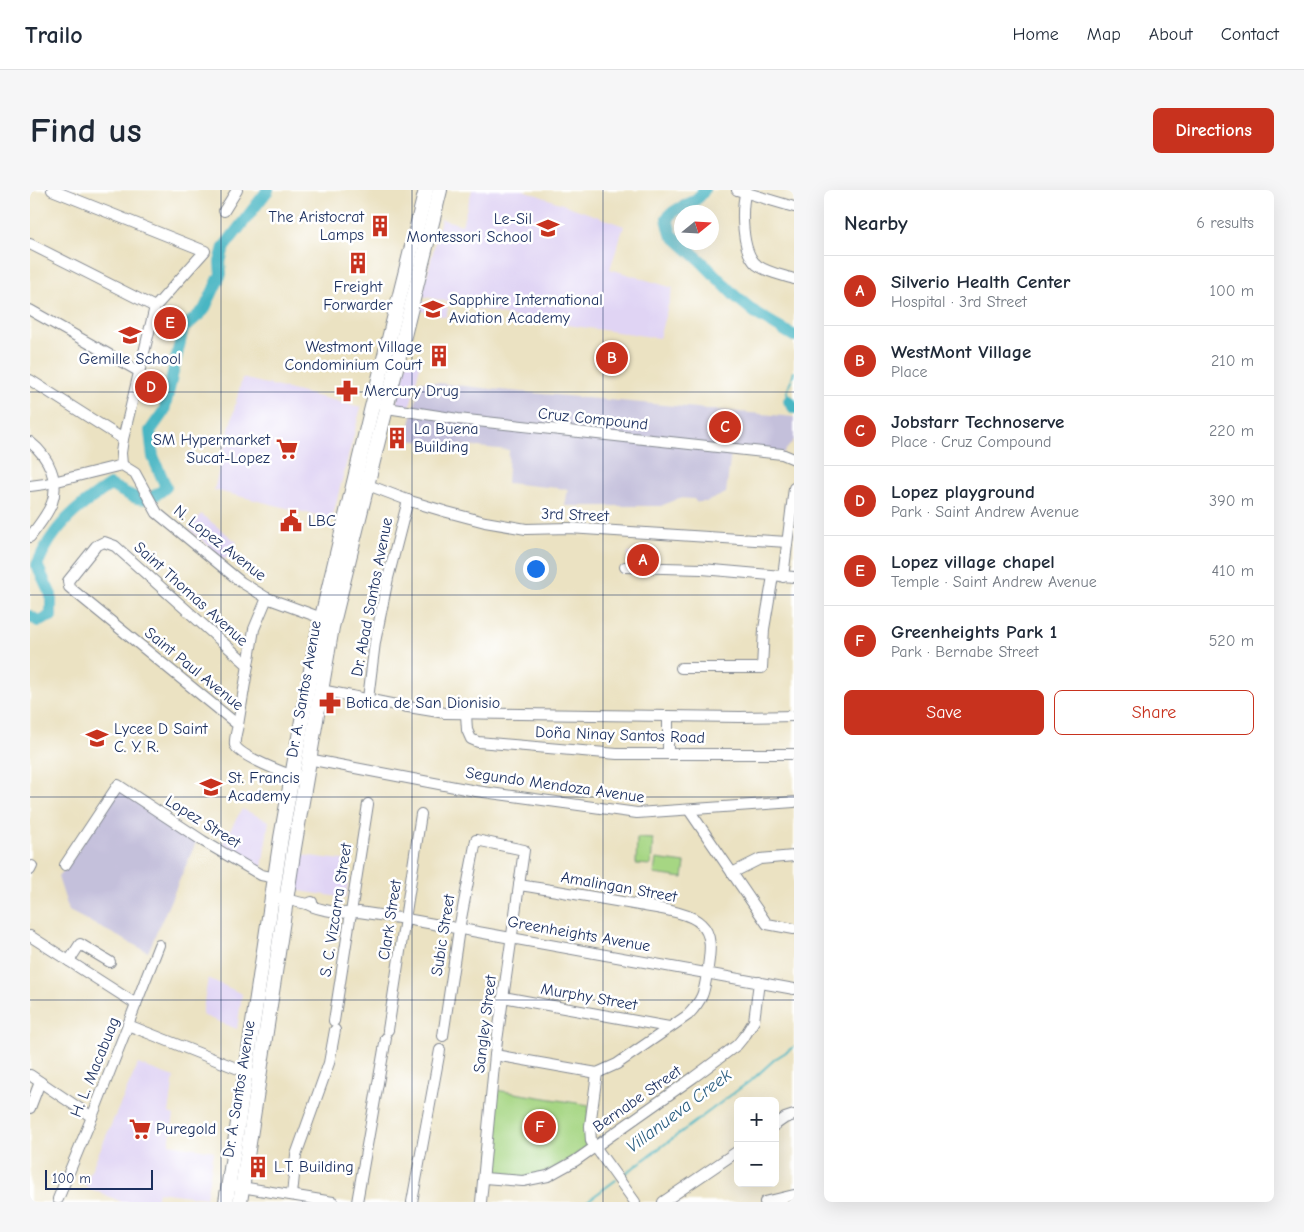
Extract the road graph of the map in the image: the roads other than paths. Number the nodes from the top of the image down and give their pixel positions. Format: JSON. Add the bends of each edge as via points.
{"nodes":[{"id":1,"x":52,"y":190,"type":"edge"},
{"id":2,"x":237,"y":190,"type":"edge"},
{"id":3,"x":426,"y":190,"type":"edge"},
{"id":4,"x":440,"y":190,"type":"edge"},
{"id":5,"x":730,"y":190,"type":"edge"},
{"id":6,"x":741,"y":190,"type":"edge"},
{"id":7,"x":794,"y":207,"type":"edge"},
{"id":8,"x":224,"y":211,"type":"dead end"},
{"id":9,"x":30,"y":244,"type":"edge"},
{"id":10,"x":794,"y":279,"type":"edge"},
{"id":11,"x":155,"y":307,"type":"junction"},
{"id":12,"x":30,"y":310,"type":"edge"},
{"id":13,"x":140,"y":372,"type":"junction"},
{"id":14,"x":30,"y":380,"type":"edge"},
{"id":15,"x":380,"y":413,"type":"junction"},
{"id":16,"x":123,"y":439,"type":"junction"},
{"id":17,"x":30,"y":442,"type":"edge"},
{"id":18,"x":794,"y":459,"type":"edge"},
{"id":19,"x":124,"y":466,"type":"junction"},
{"id":20,"x":55,"y":482,"type":"junction"},
{"id":21,"x":368,"y":485,"type":"junction"},
{"id":22,"x":30,"y":486,"type":"edge"},
{"id":23,"x":794,"y":488,"type":"edge"},
{"id":24,"x":408,"y":500,"type":"junction"},
{"id":25,"x":30,"y":538,"type":"edge"},
{"id":26,"x":787,"y":542,"type":"junction"},
{"id":27,"x":625,"y":568,"type":"dead end"},
{"id":28,"x":778,"y":577,"type":"junction"},
{"id":29,"x":794,"y":577,"type":"edge"},
{"id":30,"x":68,"y":581,"type":"joint"},
{"id":31,"x":267,"y":598,"type":"junction"},
{"id":32,"x":327,"y":620,"type":"junction"},
{"id":33,"x":248,"y":665,"type":"junction"},
{"id":34,"x":681,"y":668,"type":"dead end"},
{"id":35,"x":321,"y":690,"type":"junction"},
{"id":36,"x":368,"y":699,"type":"junction"},
{"id":37,"x":466,"y":714,"type":"junction"},
{"id":38,"x":668,"y":716,"type":"junction"},
{"id":39,"x":794,"y":716,"type":"edge"},
{"id":40,"x":238,"y":725,"type":"junction"},
{"id":41,"x":668,"y":754,"type":"junction"},
{"id":42,"x":794,"y":754,"type":"edge"},
{"id":43,"x":308,"y":759,"type":"junction"},
{"id":44,"x":299,"y":777,"type":"junction"},
{"id":45,"x":794,"y":802,"type":"edge"},
{"id":46,"x":368,"y":804,"type":"dead end"},
{"id":47,"x":689,"y":810,"type":"junction"},
{"id":48,"x":421,"y":814,"type":"dead end"},
{"id":49,"x":524,"y":850,"type":"joint"},
{"id":50,"x":794,"y":856,"type":"edge"},
{"id":51,"x":65,"y":865,"type":"dead end"},
{"id":52,"x":732,"y":873,"type":"junction"},
{"id":53,"x":276,"y":878,"type":"junction"},
{"id":54,"x":519,"y":885,"type":"junction"},
{"id":55,"x":279,"y":898,"type":"junction"},
{"id":56,"x":354,"y":911,"type":"junction"},
{"id":57,"x":406,"y":919,"type":"junction"},
{"id":58,"x":459,"y":929,"type":"junction"},
{"id":59,"x":794,"y":930,"type":"edge"},
{"id":60,"x":30,"y":936,"type":"edge"},
{"id":61,"x":511,"y":937,"type":"junction"},
{"id":62,"x":158,"y":945,"type":"dead end"},
{"id":63,"x":69,"y":961,"type":"junction"},
{"id":64,"x":110,"y":962,"type":"dead end"},
{"id":65,"x":707,"y":972,"type":"junction"},
{"id":66,"x":759,"y":982,"type":"junction"},
{"id":67,"x":794,"y":989,"type":"edge"},
{"id":68,"x":503,"y":997,"type":"junction"},
{"id":69,"x":136,"y":1004,"type":"junction"},
{"id":70,"x":128,"y":1025,"type":"junction"},
{"id":71,"x":669,"y":1027,"type":"junction"},
{"id":72,"x":443,"y":1036,"type":"dead end"},
{"id":73,"x":440,"y":1050,"type":"dead end"},
{"id":74,"x":495,"y":1056,"type":"junction"},
{"id":75,"x":245,"y":1071,"type":"junction"},
{"id":76,"x":597,"y":1073,"type":"junction"},
{"id":77,"x":30,"y":1075,"type":"edge"},
{"id":78,"x":258,"y":1077,"type":"junction"},
{"id":79,"x":40,"y":1082,"type":"junction"},
{"id":80,"x":30,"y":1108,"type":"edge"},
{"id":81,"x":794,"y":1115,"type":"edge"},
{"id":82,"x":92,"y":1117,"type":"junction"},
{"id":83,"x":779,"y":1122,"type":"edge"},
{"id":84,"x":594,"y":1146,"type":"junction"},
{"id":85,"x":734,"y":1154,"type":"edge"},
{"id":86,"x":484,"y":1178,"type":"junction"},
{"id":87,"x":235,"y":1186,"type":"junction"},
{"id":88,"x":292,"y":1195,"type":"junction"},
{"id":89,"x":794,"y":1195,"type":"edge"},
{"id":90,"x":58,"y":1199,"type":"dead end"},
{"id":91,"x":226,"y":1202,"type":"edge"},
{"id":92,"x":240,"y":1202,"type":"edge"},
{"id":93,"x":333,"y":1202,"type":"edge"},
{"id":94,"x":357,"y":1202,"type":"edge"},
{"id":95,"x":412,"y":1202,"type":"edge"},
{"id":96,"x":481,"y":1202,"type":"edge"},
{"id":97,"x":635,"y":1202,"type":"edge"},
{"id":98,"x":664,"y":1202,"type":"edge"},
{"id":99,"x":765,"y":1202,"type":"edge"}],
"edges":[{"from":1,"to":11,"type":"street","via":[[205,251]]},
{"from":2,"to":8,"type":"street"},
{"from":3,"to":15,"type":"main road","name":"Dr. A. Santos Avenue"},
{"from":4,"to":15,"type":"main road","name":"Dr. A. Santos Avenue","via":[[396,365]]},
{"from":5,"to":6,"type":"street"},
{"from":6,"to":7,"type":"street"},
{"from":6,"to":10,"type":"street","via":[[744,234],[752,260],[767,271]]},
{"from":9,"to":11,"type":"street"},
{"from":11,"to":13,"type":"street"},
{"from":12,"to":13,"type":"street"},
{"from":13,"to":16,"type":"street"},
{"from":14,"to":16,"type":"street"},
{"from":15,"to":18,"type":"street","name":"Cruz Compound","via":[[782,454]]},
{"from":15,"to":21,"type":"main road","name":"Dr. A. Santos Avenue"},
{"from":15,"to":32,"type":"main road","name":"Dr. A. Santos Avenue"},
{"from":16,"to":19,"type":"street","via":[[126,452]]},
{"from":17,"to":20,"type":"street","via":[[48,462]]},
{"from":19,"to":20,"type":"street"},
{"from":19,"to":31,"type":"street","name":"N. Lopez Avenue","via":[[135,473],[157,513],[241,582]]},
{"from":20,"to":22,"type":"street"},
{"from":20,"to":25,"type":"street","via":[[54,501]]},
{"from":21,"to":24,"type":"street","name":"3rd Street"},
{"from":21,"to":32,"type":"main road","name":"Dr. A. Santos Avenue"},
{"from":23,"to":26,"type":"street"},
{"from":24,"to":26,"type":"street","name":"3rd Street","via":[[485,522],[526,529],[569,528]]},
{"from":24,"to":36,"type":"street","name":"Dr. Abad Santos Avenue","via":[[375,642]]},
{"from":26,"to":28,"type":"street"},
{"from":27,"to":28,"type":"street","via":[[702,568]]},
{"from":28,"to":29,"type":"street"},
{"from":28,"to":34,"type":"street","via":[[764,629],[762,668]]},
{"from":30,"to":33,"type":"street","name":"Saint Thomas Avenue","via":[[96,546],[104,542],[115,546]]},
{"from":30,"to":40,"type":"street","name":"Saint Paul Avenue","via":[[69,587]]},
{"from":31,"to":32,"type":"street","name":"N. Lopez Avenue"},
{"from":31,"to":33,"type":"street","via":[[254,629]]},
{"from":32,"to":35,"type":"main road","name":"Dr. A. Santos Avenue"},
{"from":32,"to":44,"type":"main road","name":"Dr. A. Santos Avenue"},
{"from":33,"to":40,"type":"street"},
{"from":35,"to":36,"type":"street","name":"Doña Ninay Santos Road"},
{"from":35,"to":43,"type":"main road","name":"Dr. A. Santos Avenue"},
{"from":36,"to":37,"type":"street","name":"Doña Ninay Santos Road"},
{"from":37,"to":38,"type":"street","name":"Doña Ninay Santos Road"},
{"from":37,"to":41,"type":"street","name":"Doña Ninay Santos Road","via":[[467,730],[471,739],[478,742],[617,754]]},
{"from":38,"to":39,"type":"street","name":"Doña Ninay Santos Road"},
{"from":38,"to":41,"type":"street"},
{"from":40,"to":44,"type":"street","name":"Saint Paul Avenue","via":[[235,743],[238,748],[270,768]]},
{"from":41,"to":42,"type":"street","name":"Doña Ninay Santos Road"},
{"from":43,"to":44,"type":"main road","name":"Dr. A. Santos Avenue"},
{"from":43,"to":47,"type":"street","name":"Segundo Mendoza Avenue","via":[[476,790],[637,813]]},
{"from":44,"to":53,"type":"main road","name":"Dr. A. Santos Avenue"},
{"from":44,"to":55,"type":"main road","name":"Dr. A. Santos Avenue"},
{"from":45,"to":47,"type":"street","name":"Segundo Mendoza Avenue"},
{"from":46,"to":56,"type":"street","name":"S. C. Vizcarra Street"},
{"from":47,"to":52,"type":"street"},
{"from":48,"to":57,"type":"street","name":"Clark Street"},
{"from":49,"to":54,"type":"street","name":"Sangley Street"},
{"from":49,"to":58,"type":"street","name":"Subic Street","via":[[476,840]]},
{"from":50,"to":52,"type":"street","via":[[760,860]]},
{"from":51,"to":53,"type":"street","name":"Lopez Street","via":[[118,786],[261,875]]},
{"from":52,"to":59,"type":"street","via":[[767,924]]},
{"from":53,"to":55,"type":"main road","name":"Dr. A. Santos Avenue"},
{"from":54,"to":61,"type":"street","name":"Sangley Street"},
{"from":54,"to":65,"type":"street","name":"Amalingan Street","via":[[680,913],[700,923],[707,933],[710,946]]},
{"from":55,"to":56,"type":"street","name":"Greenheights Avenue"},
{"from":55,"to":75,"type":"main road","name":"Dr. A. Santos Avenue"},
{"from":55,"to":78,"type":"main road","name":"Dr. A. Santos Avenue"},
{"from":56,"to":57,"type":"street","name":"Greenheights Avenue"},
{"from":56,"to":88,"type":"street","name":"S. C. Vizcarra Street","via":[[329,1062],[296,1155]]},
{"from":57,"to":58,"type":"street","name":"Greenheights Avenue"},
{"from":57,"to":94,"type":"street","name":"Clark Street"},
{"from":58,"to":61,"type":"street","name":"Greenheights Avenue"},
{"from":58,"to":72,"type":"street","name":"Subic Street"},
{"from":60,"to":63,"type":"street"},
{"from":61,"to":65,"type":"street","name":"Greenheights Avenue"},
{"from":61,"to":68,"type":"street","name":"Sangley Street"},
{"from":62,"to":69,"type":"street","name":"H. L. Macabuag"},
{"from":63,"to":64,"type":"street","via":[[80,944]]},
{"from":63,"to":69,"type":"street"},
{"from":65,"to":66,"type":"street","name":"Greenheights Avenue"},
{"from":65,"to":71,"type":"street","name":"Amalingan Street","via":[[697,1006]]},
{"from":66,"to":67,"type":"street","name":"Greenheights Avenue"},
{"from":66,"to":84,"type":"street","name":"Bernabe Street","via":[[754,1021],[737,1045]]},
{"from":68,"to":71,"type":"street","name":"Murphy Street"},
{"from":68,"to":74,"type":"street","name":"Sangley Street"},
{"from":69,"to":70,"type":"street","name":"H. L. Macabuag"},
{"from":70,"to":75,"type":"street"},
{"from":70,"to":82,"type":"street","name":"H. L. Macabuag"},
{"from":71,"to":76,"type":"street","name":"Amalingan Street","via":[[617,1064]]},
{"from":73,"to":95,"type":"street"},
{"from":74,"to":76,"type":"street"},
{"from":74,"to":86,"type":"street","name":"Sangley Street"},
{"from":75,"to":78,"type":"street"},
{"from":75,"to":87,"type":"main road","name":"Dr. A. Santos Avenue"},
{"from":76,"to":84,"type":"street","via":[[590,1126],[590,1139]]},
{"from":77,"to":79,"type":"street"},
{"from":78,"to":87,"type":"main road","name":"Dr. A. Santos Avenue"},
{"from":79,"to":80,"type":"street"},
{"from":79,"to":82,"type":"street"},
{"from":81,"to":83,"type":"street"},
{"from":82,"to":90,"type":"street","name":"H. L. Macabuag"},
{"from":84,"to":86,"type":"street","name":"Bernabe Street","via":[[574,1161],[536,1180]]},
{"from":84,"to":97,"type":"street"},
{"from":85,"to":98,"type":"street"},
{"from":86,"to":96,"type":"street","name":"Sangley Street"},
{"from":87,"to":88,"type":"street"},
{"from":87,"to":91,"type":"main road","name":"Dr. A. Santos Avenue"},
{"from":87,"to":92,"type":"main road","name":"Dr. A. Santos Avenue"},
{"from":88,"to":93,"type":"street"},
{"from":89,"to":99,"type":"street"}]}
